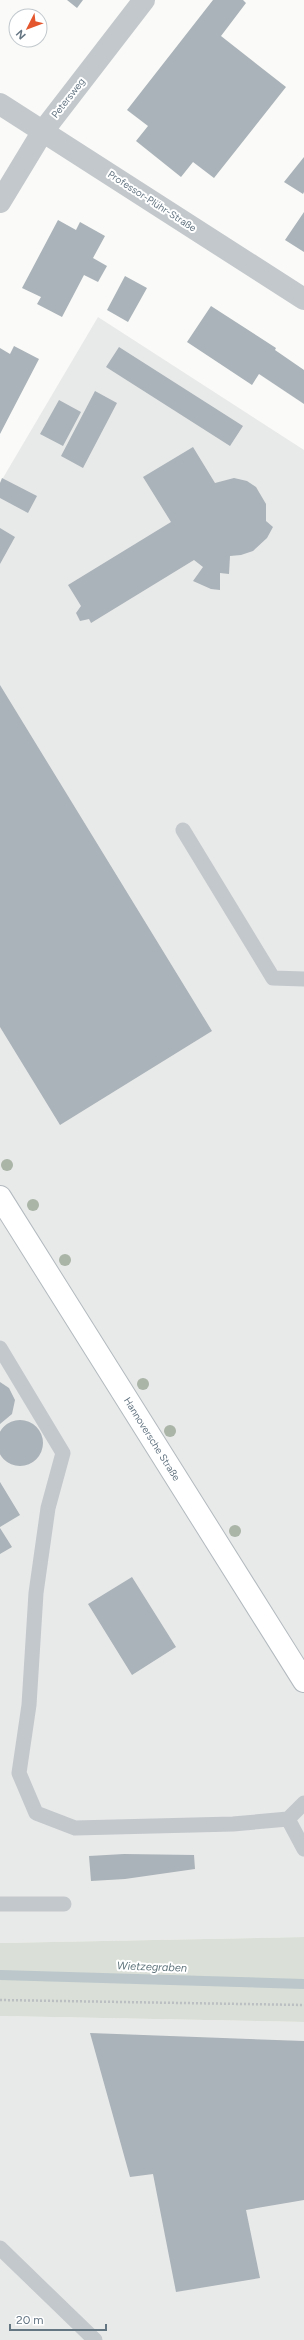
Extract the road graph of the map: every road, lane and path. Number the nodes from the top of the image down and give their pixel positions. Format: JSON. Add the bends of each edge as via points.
{"nodes":[{"id":1,"x":144,"y":0,"type":"edge"},
{"id":2,"x":0,"y":104,"type":"edge"},
{"id":3,"x":43,"y":131,"type":"junction"},
{"id":4,"x":0,"y":202,"type":"edge"},
{"id":5,"x":304,"y":299,"type":"edge"},
{"id":6,"x":183,"y":830,"type":"dead end"},
{"id":7,"x":304,"y":978,"type":"edge"},
{"id":8,"x":0,"y":1198,"type":"edge"},
{"id":9,"x":0,"y":1348,"type":"edge"},
{"id":10,"x":304,"y":1681,"type":"edge"},
{"id":11,"x":304,"y":1802,"type":"edge"},
{"id":12,"x":288,"y":1819,"type":"junction"},
{"id":13,"x":304,"y":1849,"type":"edge"},
{"id":14,"x":0,"y":1904,"type":"edge"},
{"id":15,"x":64,"y":1904,"type":"dead end"},
{"id":16,"x":0,"y":2000,"type":"edge"},
{"id":17,"x":304,"y":2005,"type":"edge"},
{"id":18,"x":0,"y":2248,"type":"edge"},
{"id":19,"x":94,"y":2340,"type":"edge"}],
"edges":[{"from":1,"to":3,"type":"street","name":"Petersweg"},
{"from":2,"to":3,"type":"street","name":"Professor-Plühr-Straße"},
{"from":3,"to":4,"type":"street","name":"Petersweg"},
{"from":3,"to":5,"type":"street","name":"Professor-Plühr-Straße"},
{"from":6,"to":7,"type":"lane","via":[[273,978]]},
{"from":8,"to":10,"type":"street","name":"Hannoversche Straße"},
{"from":9,"to":12,"type":"lane","via":[[63,1453],[48,1508],[36,1593],[29,1705],[19,1773],[36,1813],[75,1828],[233,1824]]},
{"from":11,"to":12,"type":"lane"},
{"from":12,"to":13,"type":"lane"},
{"from":14,"to":15,"type":"lane"},
{"from":16,"to":17,"type":"path"},
{"from":18,"to":19,"type":"lane"}]}
